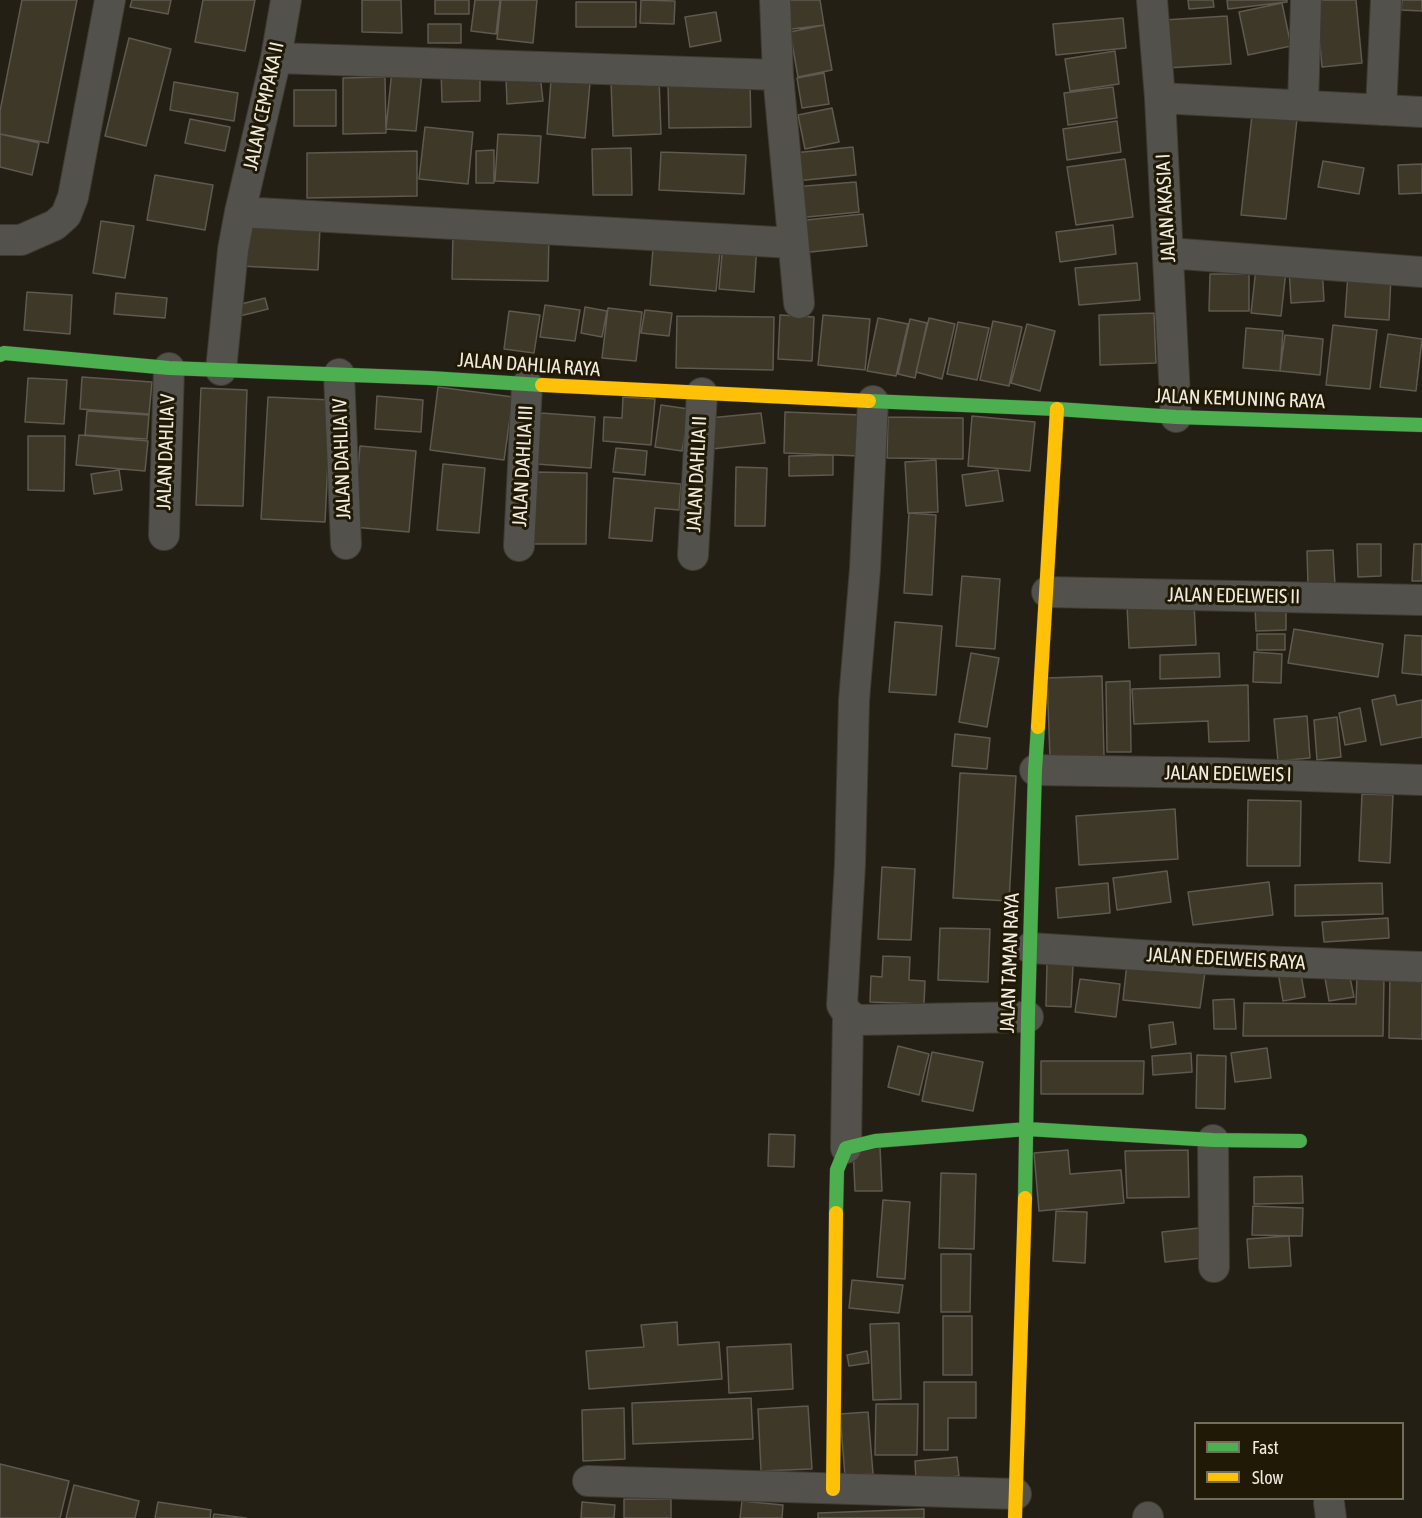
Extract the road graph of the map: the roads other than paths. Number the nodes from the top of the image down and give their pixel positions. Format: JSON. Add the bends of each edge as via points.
{"nodes":[{"id":1,"x":110,"y":0,"type":"edge"},
{"id":2,"x":286,"y":0,"type":"edge"},
{"id":3,"x":775,"y":0,"type":"edge"},
{"id":4,"x":1152,"y":0,"type":"edge"},
{"id":5,"x":1306,"y":0,"type":"edge"},
{"id":6,"x":1386,"y":0,"type":"edge"},
{"id":7,"x":276,"y":58,"type":"junction"},
{"id":8,"x":778,"y":75,"type":"junction"},
{"id":9,"x":1160,"y":98,"type":"junction"},
{"id":10,"x":1303,"y":106,"type":"junction"},
{"id":11,"x":1381,"y":110,"type":"junction"},
{"id":12,"x":1422,"y":112,"type":"edge"},
{"id":13,"x":240,"y":212,"type":"junction"},
{"id":14,"x":0,"y":240,"type":"edge"},
{"id":15,"x":793,"y":243,"type":"junction"},
{"id":16,"x":1168,"y":253,"type":"junction"},
{"id":17,"x":1422,"y":272,"type":"edge"},
{"id":18,"x":799,"y":303,"type":"dead end"},
{"id":19,"x":0,"y":355,"type":"edge"},
{"id":20,"x":169,"y":368,"type":"junction"},
{"id":21,"x":220,"y":370,"type":"junction"},
{"id":22,"x":339,"y":374,"type":"junction"},
{"id":23,"x":527,"y":385,"type":"junction"},
{"id":24,"x":702,"y":393,"type":"junction"},
{"id":25,"x":873,"y":400,"type":"junction"},
{"id":26,"x":1057,"y":409,"type":"junction"},
{"id":27,"x":1176,"y":417,"type":"junction"},
{"id":28,"x":1422,"y":425,"type":"edge"},
{"id":29,"x":164,"y":536,"type":"dead end"},
{"id":30,"x":346,"y":544,"type":"dead end"},
{"id":31,"x":519,"y":546,"type":"dead end"},
{"id":32,"x":693,"y":555,"type":"dead end"},
{"id":33,"x":1047,"y":592,"type":"junction"},
{"id":34,"x":1422,"y":600,"type":"edge"},
{"id":35,"x":1035,"y":770,"type":"junction"},
{"id":36,"x":1422,"y":780,"type":"edge"},
{"id":37,"x":1030,"y":948,"type":"junction"},
{"id":38,"x":1422,"y":966,"type":"edge"},
{"id":39,"x":848,"y":1014,"type":"junction"},
{"id":40,"x":1028,"y":1017,"type":"junction"},
{"id":41,"x":1027,"y":1129,"type":"junction"},
{"id":42,"x":1213,"y":1140,"type":"junction"},
{"id":43,"x":1300,"y":1141,"type":"dead end"},
{"id":44,"x":846,"y":1148,"type":"junction"},
{"id":45,"x":1214,"y":1267,"type":"dead end"},
{"id":46,"x":588,"y":1480,"type":"dead end"},
{"id":47,"x":833,"y":1489,"type":"junction"},
{"id":48,"x":1016,"y":1506,"type":"edge"}],
"edges":[{"from":1,"to":14,"type":"street","via":[[73,197],[66,215],[55,225],[21,240]]},
{"from":2,"to":7,"type":"street","name":"JALAN CEMPAKA II"},
{"from":3,"to":8,"type":"street"},
{"from":4,"to":9,"type":"street","name":"JALAN AKASIA I"},
{"from":5,"to":10,"type":"street"},
{"from":6,"to":11,"type":"street"},
{"from":7,"to":8,"type":"street"},
{"from":7,"to":13,"type":"street","name":"JALAN CEMPAKA II"},
{"from":8,"to":15,"type":"street"},
{"from":9,"to":10,"type":"street"},
{"from":9,"to":16,"type":"street","name":"JALAN AKASIA I"},
{"from":10,"to":11,"type":"street"},
{"from":11,"to":12,"type":"street"},
{"from":13,"to":15,"type":"street"},
{"from":13,"to":21,"type":"street","name":"JALAN CEMPAKA II"},
{"from":15,"to":18,"type":"street"},
{"from":16,"to":17,"type":"street"},
{"from":16,"to":27,"type":"street","name":"JALAN AKASIA I"},
{"from":19,"to":20,"type":"street","name":"JALAN DAHLIA RAYA"},
{"from":20,"to":21,"type":"street","name":"JALAN DAHLIA RAYA"},
{"from":20,"to":29,"type":"street","name":"JALAN DAHLIA V"},
{"from":21,"to":22,"type":"street","name":"JALAN DAHLIA RAYA"},
{"from":22,"to":23,"type":"street","name":"JALAN DAHLIA RAYA"},
{"from":22,"to":30,"type":"street","name":"JALAN DAHLIA IV"},
{"from":23,"to":24,"type":"street","name":"JALAN DAHLIA RAYA"},
{"from":23,"to":31,"type":"street","name":"JALAN DAHLIA III"},
{"from":24,"to":25,"type":"street","name":"JALAN DAHLIA RAYA"},
{"from":24,"to":32,"type":"street","name":"JALAN DAHLIA II"},
{"from":25,"to":26,"type":"street","name":"JALAN DAHLIA RAYA"},
{"from":25,"to":39,"type":"street","via":[[854,700],[842,1005]]},
{"from":26,"to":27,"type":"street","name":"JALAN KEMUNING RAYA"},
{"from":26,"to":33,"type":"street","name":"JALAN TAMAN RAYA"},
{"from":27,"to":28,"type":"street","name":"JALAN KEMUNING RAYA"},
{"from":33,"to":34,"type":"street","name":"JALAN EDELWEIS II"},
{"from":33,"to":35,"type":"street","name":"JALAN TAMAN RAYA"},
{"from":35,"to":36,"type":"street","name":"JALAN EDELWEIS I"},
{"from":35,"to":37,"type":"street","name":"JALAN TAMAN RAYA"},
{"from":37,"to":38,"type":"street","name":"JALAN EDELWEIS RAYA","via":[[1203,959]]},
{"from":37,"to":40,"type":"street","name":"JALAN TAMAN RAYA"},
{"from":39,"to":40,"type":"street","via":[[857,1020]]},
{"from":39,"to":44,"type":"street"},
{"from":40,"to":41,"type":"street","name":"JALAN TAMAN RAYA"},
{"from":41,"to":42,"type":"street"},
{"from":41,"to":44,"type":"street","via":[[875,1141]]},
{"from":41,"to":48,"type":"street","name":"JALAN TAMAN RAYA"},
{"from":42,"to":43,"type":"street"},
{"from":42,"to":45,"type":"street"},
{"from":44,"to":47,"type":"street","via":[[837,1170]]},
{"from":46,"to":47,"type":"street"},
{"from":47,"to":48,"type":"street"}]}
